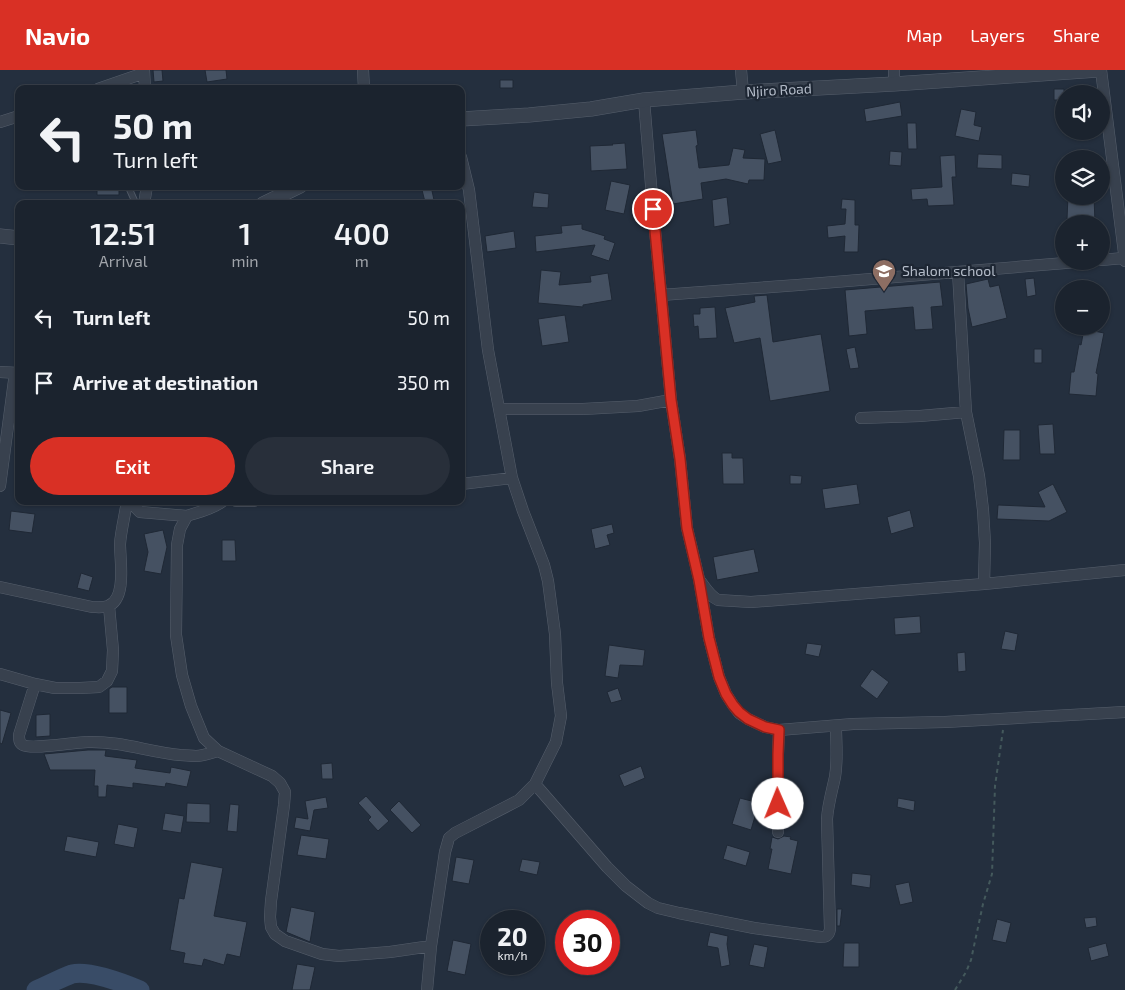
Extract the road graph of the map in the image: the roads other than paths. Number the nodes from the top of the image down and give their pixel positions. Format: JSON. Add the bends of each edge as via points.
{"nodes":[{"id":1,"x":363,"y":70,"type":"edge"},
{"id":2,"x":741,"y":70,"type":"edge"},
{"id":3,"x":894,"y":70,"type":"edge"},
{"id":4,"x":1100,"y":70,"type":"edge"},
{"id":5,"x":144,"y":72,"type":"edge"},
{"id":6,"x":894,"y":84,"type":"junction"},
{"id":7,"x":109,"y":85,"type":"edge"},
{"id":8,"x":145,"y":85,"type":"edge"},
{"id":9,"x":364,"y":85,"type":"edge"},
{"id":10,"x":743,"y":92,"type":"junction"},
{"id":11,"x":644,"y":100,"type":"junction"},
{"id":12,"x":15,"y":117,"type":"edge"},
{"id":13,"x":465,"y":119,"type":"edge"},
{"id":14,"x":0,"y":122,"type":"edge"},
{"id":15,"x":465,"y":174,"type":"edge"},
{"id":16,"x":292,"y":190,"type":"edge"},
{"id":17,"x":271,"y":200,"type":"edge"},
{"id":18,"x":0,"y":236,"type":"edge"},
{"id":19,"x":15,"y":238,"type":"edge"},
{"id":20,"x":1110,"y":260,"type":"edge"},
{"id":21,"x":1125,"y":260,"type":"edge"},
{"id":22,"x":1055,"y":264,"type":"edge"},
{"id":23,"x":958,"y":272,"type":"junction"},
{"id":24,"x":661,"y":295,"type":"junction"},
{"id":25,"x":0,"y":372,"type":"edge"},
{"id":26,"x":15,"y":373,"type":"edge"},
{"id":27,"x":15,"y":386,"type":"edge"},
{"id":28,"x":671,"y":400,"type":"junction"},
{"id":29,"x":499,"y":409,"type":"junction"},
{"id":30,"x":966,"y":412,"type":"junction"},
{"id":31,"x":861,"y":418,"type":"dead end"},
{"id":32,"x":512,"y":478,"type":"junction"},
{"id":33,"x":465,"y":484,"type":"edge"},
{"id":34,"x":0,"y":486,"type":"edge"},
{"id":35,"x":127,"y":505,"type":"edge"},
{"id":36,"x":132,"y":505,"type":"edge"},
{"id":37,"x":217,"y":505,"type":"edge"},
{"id":38,"x":187,"y":516,"type":"junction"},
{"id":39,"x":1125,"y":570,"type":"edge"},
{"id":40,"x":699,"y":580,"type":"junction"},
{"id":41,"x":984,"y":584,"type":"junction"},
{"id":42,"x":0,"y":587,"type":"edge"},
{"id":43,"x":109,"y":606,"type":"junction"},
{"id":44,"x":0,"y":674,"type":"edge"},
{"id":45,"x":36,"y":684,"type":"junction"},
{"id":46,"x":1125,"y":712,"type":"edge"},
{"id":47,"x":836,"y":726,"type":"junction"},
{"id":48,"x":779,"y":730,"type":"junction"},
{"id":49,"x":218,"y":751,"type":"junction"},
{"id":50,"x":535,"y":784,"type":"junction"},
{"id":51,"x":778,"y":832,"type":"dead end"},
{"id":52,"x":431,"y":946,"type":"junction"},
{"id":53,"x":427,"y":990,"type":"edge"}],
"edges":[{"from":1,"to":9,"type":"street"},
{"from":2,"to":10,"type":"street"},
{"from":3,"to":6,"type":"street"},
{"from":4,"to":6,"type":"street","name":"Njiro Road"},
{"from":4,"to":21,"type":"street"},
{"from":5,"to":7,"type":"street"},
{"from":5,"to":8,"type":"street"},
{"from":6,"to":10,"type":"street","name":"Njiro Road"},
{"from":10,"to":11,"type":"street","name":"Njiro Road"},
{"from":11,"to":13,"type":"street","name":"Njiro Road","via":[[591,109]]},
{"from":11,"to":24,"type":"street"},
{"from":12,"to":14,"type":"street"},
{"from":15,"to":29,"type":"street"},
{"from":16,"to":17,"type":"street"},
{"from":18,"to":19,"type":"street"},
{"from":20,"to":21,"type":"street"},
{"from":22,"to":23,"type":"street"},
{"from":23,"to":24,"type":"street"},
{"from":23,"to":30,"type":"street"},
{"from":24,"to":28,"type":"street"},
{"from":25,"to":26,"type":"street"},
{"from":27,"to":34,"type":"street"},
{"from":28,"to":29,"type":"street","via":[[638,406],[583,409]]},
{"from":28,"to":40,"type":"street","via":[[687,528]]},
{"from":29,"to":32,"type":"street"},
{"from":30,"to":31,"type":"street"},
{"from":30,"to":41,"type":"street","via":[[983,510]]},
{"from":32,"to":33,"type":"street"},
{"from":32,"to":50,"type":"street","via":[[548,581],[561,716],[556,742]]},
{"from":35,"to":43,"type":"street","via":[[121,541],[121,585]]},
{"from":36,"to":38,"type":"street","via":[[140,512]]},
{"from":37,"to":38,"type":"street"},
{"from":38,"to":49,"type":"street","via":[[177,545],[176,635],[191,706],[204,738]]},
{"from":39,"to":41,"type":"street"},
{"from":40,"to":41,"type":"street","via":[[714,598],[751,602]]},
{"from":40,"to":48,"type":"street","via":[[709,638],[726,694],[748,719]]},
{"from":42,"to":43,"type":"street","via":[[92,607]]},
{"from":43,"to":45,"type":"street","via":[[113,650],[112,671],[107,681],[99,687],[80,688]]},
{"from":44,"to":45,"type":"street"},
{"from":45,"to":49,"type":"street","via":[[19,735],[19,741],[26,746],[104,742],[196,756]]},
{"from":46,"to":47,"type":"street"},
{"from":47,"to":48,"type":"street"},
{"from":47,"to":50,"type":"street","via":[[835,777],[828,805],[830,929],[826,937],[754,928],[679,913],[648,903],[626,886]]},
{"from":48,"to":51,"type":"street"},
{"from":49,"to":52,"type":"street","via":[[272,776],[285,792],[271,901],[271,927],[275,934],[306,949],[339,956]]},
{"from":50,"to":52,"type":"street","via":[[519,800],[449,838]]},
{"from":52,"to":53,"type":"street"}]}
